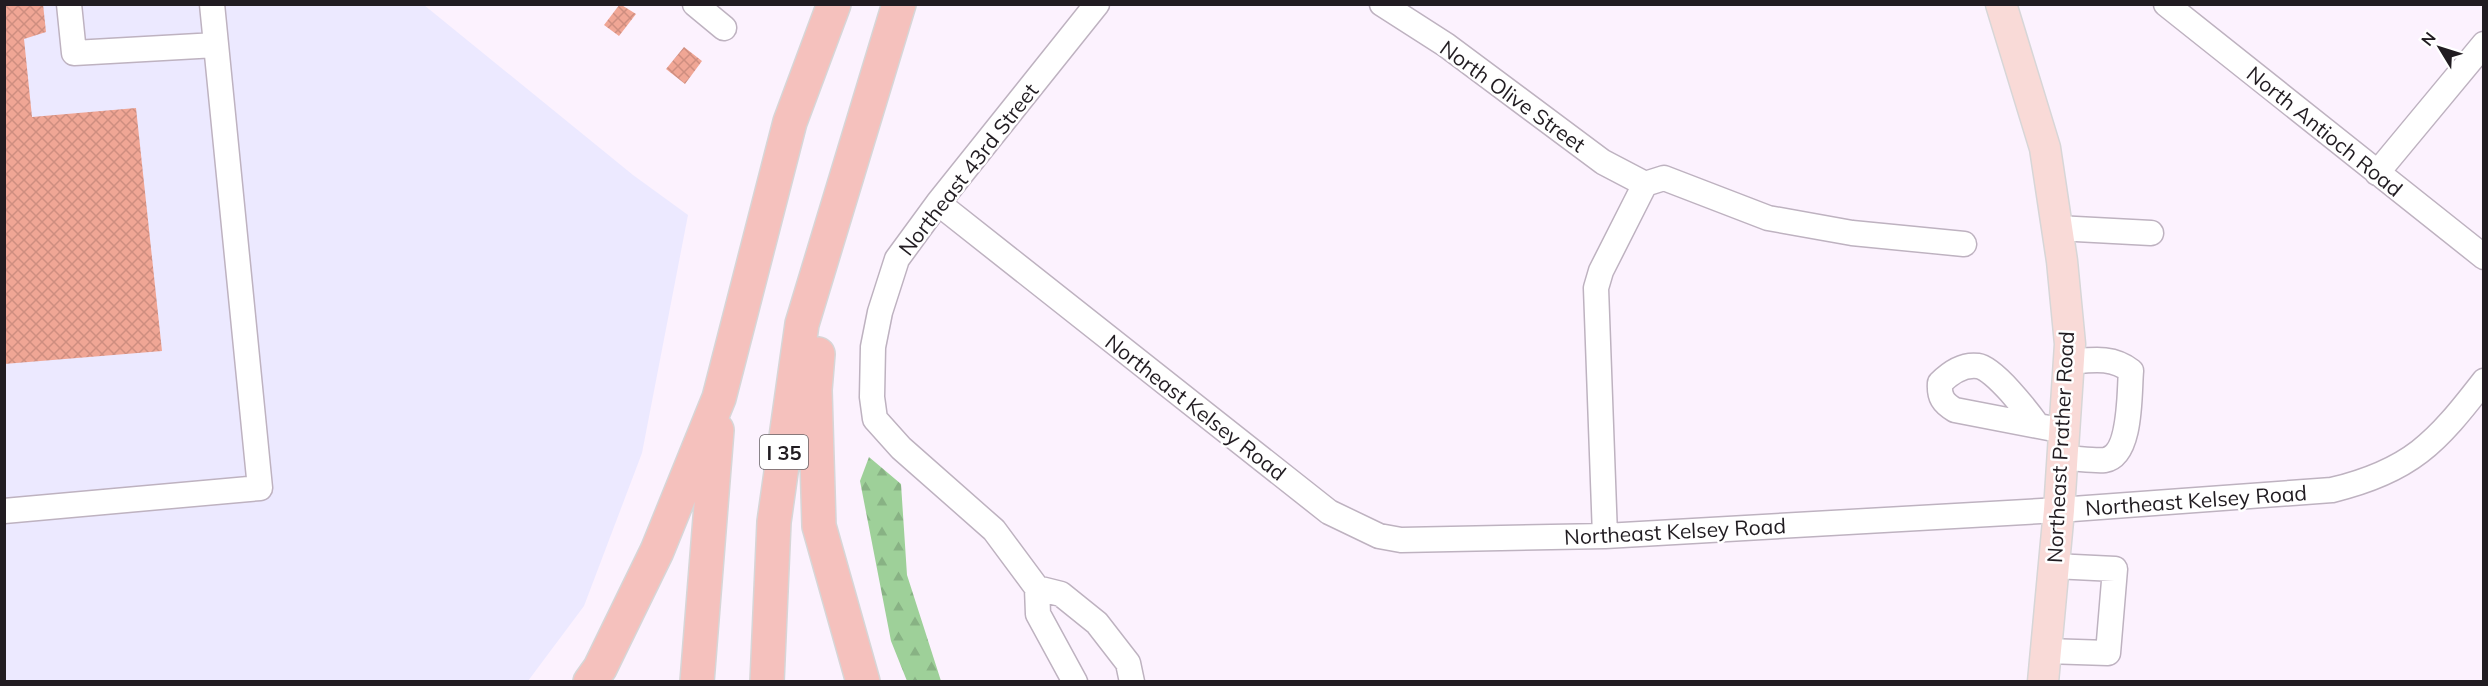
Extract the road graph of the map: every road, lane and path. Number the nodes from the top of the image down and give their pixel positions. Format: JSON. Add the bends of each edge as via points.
{"nodes":[{"id":1,"x":69,"y":4,"type":"edge"},
{"id":2,"x":212,"y":4,"type":"edge"},
{"id":3,"x":695,"y":4,"type":"edge"},
{"id":4,"x":834,"y":4,"type":"edge"},
{"id":5,"x":899,"y":4,"type":"edge"},
{"id":6,"x":1097,"y":4,"type":"edge"},
{"id":7,"x":1382,"y":4,"type":"edge"},
{"id":8,"x":2001,"y":4,"type":"edge"},
{"id":9,"x":2166,"y":4,"type":"edge"},
{"id":10,"x":724,"y":28,"type":"dead end"},
{"id":11,"x":2484,"y":44,"type":"edge"},
{"id":12,"x":216,"y":45,"type":"junction"},
{"id":13,"x":2377,"y":173,"type":"junction"},
{"id":14,"x":1645,"y":184,"type":"junction"},
{"id":15,"x":938,"y":203,"type":"junction"},
{"id":16,"x":831,"y":227,"type":"junction"},
{"id":17,"x":2057,"y":228,"type":"junction"},
{"id":18,"x":2151,"y":233,"type":"dead end"},
{"id":19,"x":1964,"y":244,"type":"dead end"},
{"id":20,"x":2479,"y":244,"type":"edge"},
{"id":21,"x":2068,"y":362,"type":"junction"},
{"id":22,"x":2484,"y":381,"type":"edge"},
{"id":23,"x":719,"y":398,"type":"junction"},
{"id":24,"x":2055,"y":438,"type":"junction"},
{"id":25,"x":2059,"y":510,"type":"junction"},
{"id":26,"x":4,"y":511,"type":"edge"},
{"id":27,"x":1605,"y":536,"type":"junction"},
{"id":28,"x":2054,"y":566,"type":"junction"},
{"id":29,"x":1037,"y":588,"type":"junction"},
{"id":30,"x":2046,"y":651,"type":"junction"},
{"id":31,"x":590,"y":681,"type":"edge"},
{"id":32,"x":697,"y":681,"type":"edge"},
{"id":33,"x":767,"y":681,"type":"edge"},
{"id":34,"x":863,"y":681,"type":"edge"},
{"id":35,"x":1076,"y":681,"type":"edge"},
{"id":36,"x":1132,"y":681,"type":"edge"},
{"id":37,"x":2043,"y":681,"type":"edge"}],
"edges":[{"from":1,"to":12,"type":"street","via":[[74,53]]},
{"from":2,"to":12,"type":"street"},
{"from":3,"to":10,"type":"street"},
{"from":4,"to":23,"type":"highway","via":[[790,122]]},
{"from":5,"to":16,"type":"highway","number":"I 35"},
{"from":6,"to":15,"type":"street","name":"Northeast 43rd Street"},
{"from":7,"to":14,"type":"street","name":"North Olive Street","via":[[1446,45],[1574,142]]},
{"from":8,"to":17,"type":"main road","name":"Northeast Prather Road","via":[[2045,148]]},
{"from":9,"to":13,"type":"street","name":"North Antioch Road"},
{"from":11,"to":13,"type":"street"},
{"from":12,"to":26,"type":"street","via":[[260,488]]},
{"from":13,"to":20,"type":"street","name":"North Antioch Road"},
{"from":14,"to":19,"type":"street","via":[[1664,178],[1767,218],[1852,233]]},
{"from":14,"to":27,"type":"street","via":[[1596,288]]},
{"from":15,"to":27,"type":"street","name":"Northeast Kelsey Road","via":[[1329,512],[1360,528],[1401,540]]},
{"from":15,"to":29,"type":"street","name":"Northeast 43rd Street","via":[[897,259],[880,312],[873,347],[875,419],[901,448],[994,530]]},
{"from":16,"to":33,"type":"highway","number":"I 35","via":[[802,324],[774,522]]},
{"from":16,"to":34,"type":"highway","via":[[815,390],[819,526]]},
{"from":17,"to":18,"type":"street"},
{"from":17,"to":21,"type":"main road","name":"Northeast Prather Road","via":[[2070,344]]},
{"from":21,"to":24,"type":"main road","name":"Northeast Prather Road"},
{"from":21,"to":24,"type":"street","via":[[2105,359],[2120,362],[2131,370],[2125,441],[2106,460]]},
{"from":22,"to":25,"type":"street","name":"Northeast Kelsey Road","via":[[2431,444],[2394,468],[2353,485],[2332,490]]},
{"from":23,"to":31,"type":"highway","via":[[657,551]]},
{"from":23,"to":32,"type":"highway"},
{"from":24,"to":25,"type":"main road","name":"Northeast Prather Road"},
{"from":25,"to":27,"type":"street","name":"Northeast Kelsey Road"},
{"from":25,"to":28,"type":"main road","name":"Northeast Prather Road"},
{"from":28,"to":30,"type":"main road","name":"Northeast Prather Road"},
{"from":28,"to":30,"type":"street","via":[[2115,569],[2108,653]]},
{"from":29,"to":35,"type":"street","via":[[1038,614]]},
{"from":29,"to":36,"type":"street","via":[[1061,594],[1097,623],[1128,663]]},
{"from":30,"to":37,"type":"main road","name":"Northeast Prather Road"}]}
